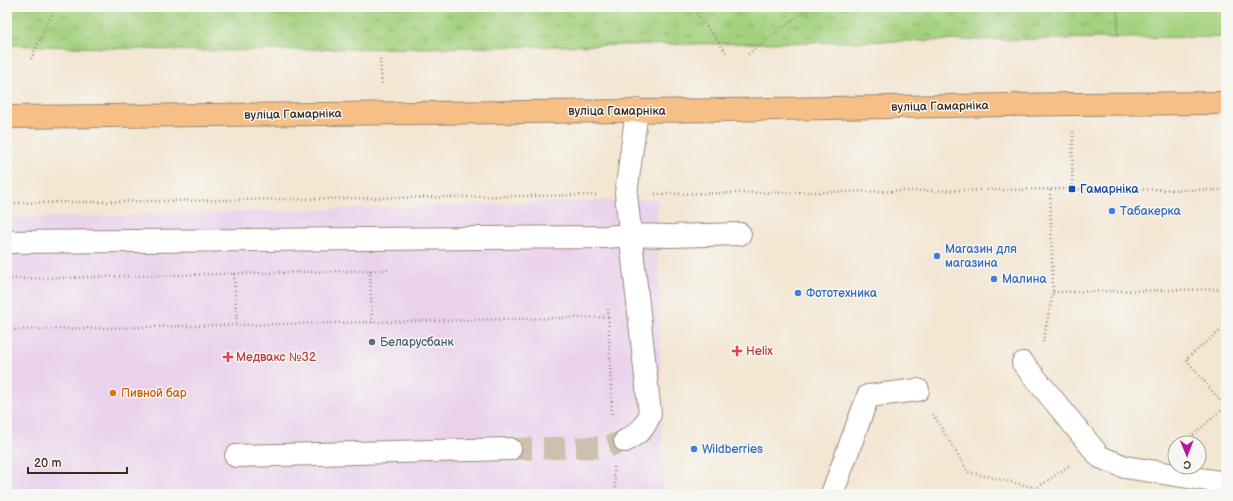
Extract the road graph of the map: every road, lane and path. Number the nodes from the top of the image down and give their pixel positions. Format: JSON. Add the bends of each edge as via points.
{"nodes":[{"id":1,"x":55,"y":7,"type":"edge"},
{"id":2,"x":692,"y":7,"type":"edge"},
{"id":3,"x":810,"y":7,"type":"edge"},
{"id":4,"x":748,"y":54,"type":"dead end"},
{"id":5,"x":728,"y":55,"type":"dead end"},
{"id":6,"x":31,"y":59,"type":"dead end"},
{"id":7,"x":1226,"y":103,"type":"edge"},
{"id":8,"x":1074,"y":104,"type":"junction"},
{"id":9,"x":637,"y":110,"type":"junction"},
{"id":10,"x":7,"y":117,"type":"edge"},
{"id":11,"x":1072,"y":189,"type":"dead end"},
{"id":12,"x":1050,"y":190,"type":"dead end"},
{"id":13,"x":740,"y":234,"type":"dead end"},
{"id":14,"x":630,"y":235,"type":"junction"},
{"id":15,"x":7,"y":242,"type":"edge"},
{"id":16,"x":370,"y":270,"type":"junction"},
{"id":17,"x":393,"y":270,"type":"dead end"},
{"id":18,"x":234,"y":274,"type":"junction"},
{"id":19,"x":7,"y":279,"type":"edge"},
{"id":20,"x":1226,"y":289,"type":"edge"},
{"id":21,"x":1053,"y":292,"type":"junction"},
{"id":22,"x":607,"y":305,"type":"dead end"},
{"id":23,"x":608,"y":318,"type":"junction"},
{"id":24,"x":372,"y":323,"type":"junction"},
{"id":25,"x":237,"y":326,"type":"junction"},
{"id":26,"x":1226,"y":326,"type":"edge"},
{"id":27,"x":7,"y":330,"type":"edge"},
{"id":28,"x":1023,"y":363,"type":"joint"},
{"id":29,"x":918,"y":390,"type":"joint"},
{"id":30,"x":1226,"y":407,"type":"edge"},
{"id":31,"x":612,"y":422,"type":"dead end"},
{"id":32,"x":1193,"y":435,"type":"edge"},
{"id":33,"x":626,"y":441,"type":"tunnel mouth"},
{"id":34,"x":1093,"y":448,"type":"junction"},
{"id":35,"x":510,"y":449,"type":"tunnel mouth"},
{"id":36,"x":236,"y":456,"type":"dead end"},
{"id":37,"x":614,"y":463,"type":"dead end"},
{"id":38,"x":1226,"y":484,"type":"edge"},
{"id":39,"x":616,"y":494,"type":"edge"},
{"id":40,"x":832,"y":494,"type":"edge"}],
"edges":[{"from":1,"to":6,"type":"path"},
{"from":2,"to":5,"type":"path"},
{"from":3,"to":4,"type":"path"},
{"from":7,"to":8,"type":"main road","name":"вуліца Гамарніка"},
{"from":8,"to":9,"type":"main road","name":"вуліца Гамарніка"},
{"from":8,"to":11,"type":"path"},
{"from":9,"to":10,"type":"main road","name":"вуліца Гамарніка"},
{"from":9,"to":14,"type":"lane","via":[[626,194]]},
{"from":12,"to":21,"type":"path"},
{"from":13,"to":14,"type":"lane"},
{"from":14,"to":15,"type":"lane"},
{"from":14,"to":33,"type":"lane","via":[[650,414],[645,427]]},
{"from":16,"to":17,"type":"path"},
{"from":16,"to":18,"type":"path"},
{"from":16,"to":24,"type":"path"},
{"from":18,"to":19,"type":"path"},
{"from":18,"to":25,"type":"path"},
{"from":20,"to":21,"type":"path"},
{"from":21,"to":28,"type":"path","via":[[1042,348]]},
{"from":22,"to":23,"type":"path"},
{"from":23,"to":24,"type":"path"},
{"from":23,"to":31,"type":"path"},
{"from":24,"to":25,"type":"path"},
{"from":25,"to":27,"type":"path"},
{"from":26,"to":30,"type":"path","via":[[1186,359]]},
{"from":28,"to":34,"type":"lane"},
{"from":29,"to":34,"type":"path","via":[[968,472],[1037,488]]},
{"from":29,"to":40,"type":"lane","via":[[868,396]]},
{"from":30,"to":32,"type":"path"},
{"from":34,"to":38,"type":"lane","via":[[1100,457],[1125,467]]},
{"from":35,"to":36,"type":"lane"},
{"from":37,"to":39,"type":"path"}]}
